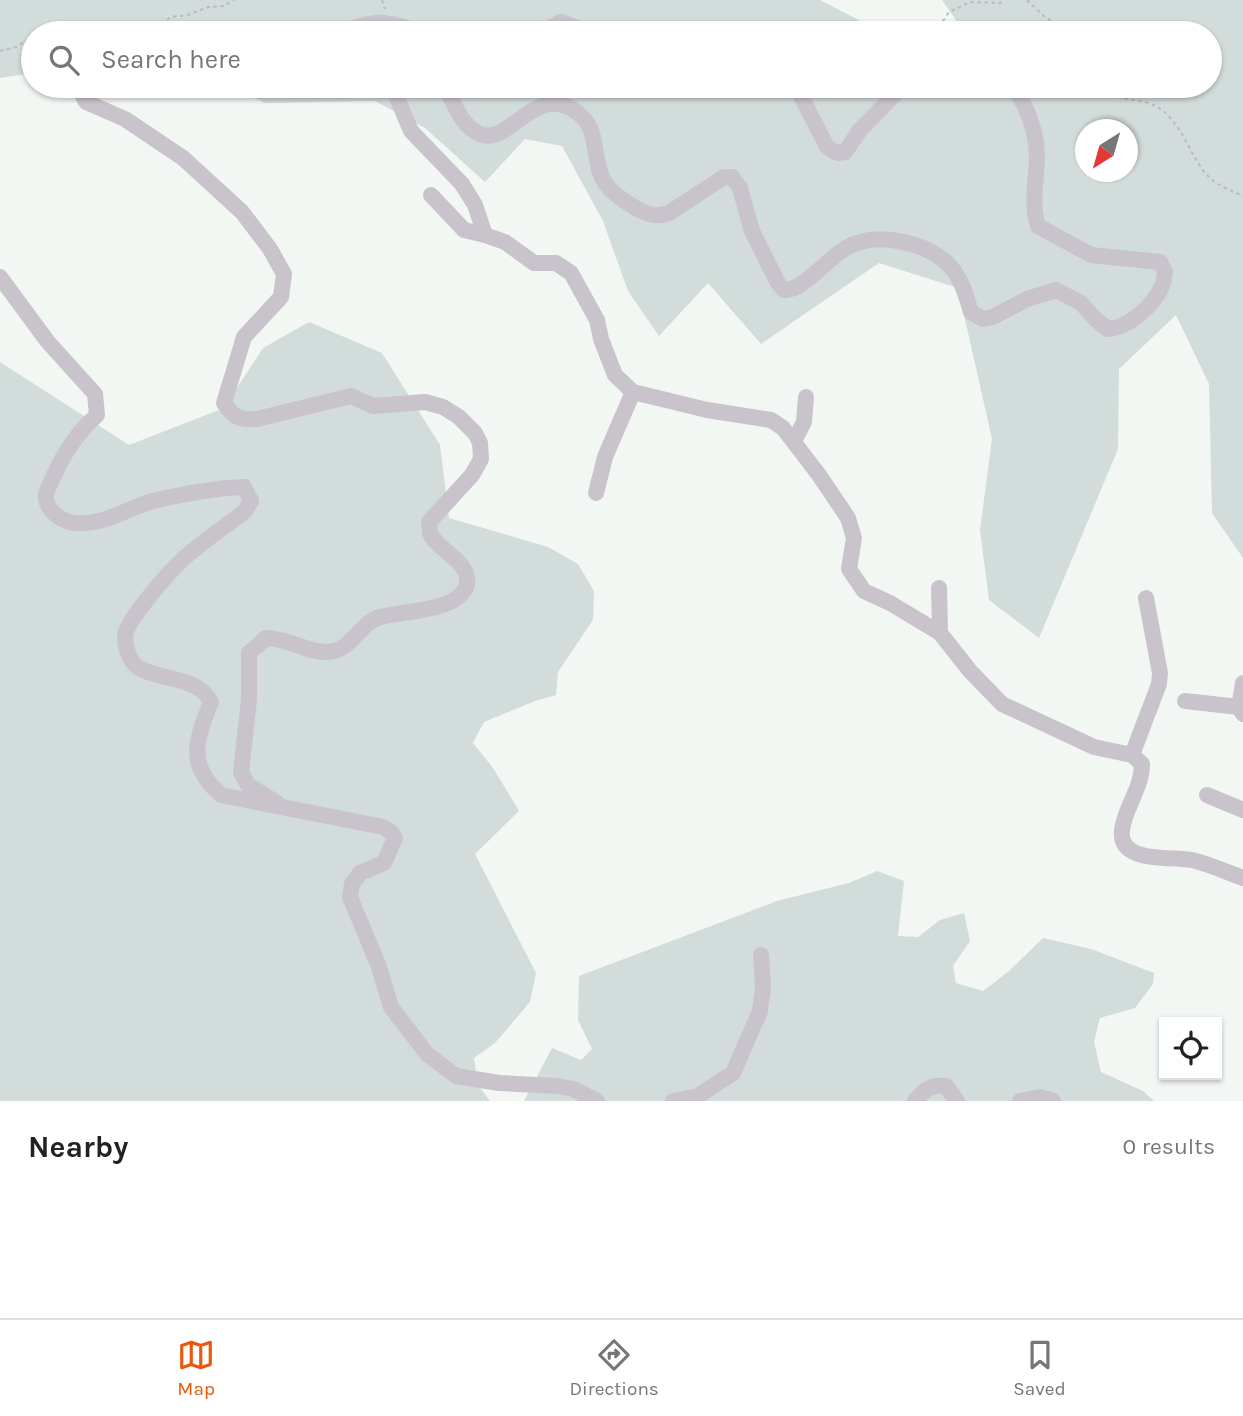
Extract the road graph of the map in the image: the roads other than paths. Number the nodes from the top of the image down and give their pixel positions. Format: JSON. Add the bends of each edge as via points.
{"nodes":[{"id":1,"x":84,"y":98,"type":"edge"},
{"id":2,"x":397,"y":98,"type":"edge"},
{"id":3,"x":450,"y":98,"type":"edge"},
{"id":4,"x":802,"y":98,"type":"edge"},
{"id":5,"x":891,"y":98,"type":"edge"},
{"id":6,"x":1021,"y":98,"type":"edge"},
{"id":7,"x":431,"y":195,"type":"dead end"},
{"id":8,"x":485,"y":235,"type":"junction"},
{"id":9,"x":0,"y":277,"type":"edge"},
{"id":10,"x":633,"y":392,"type":"junction"},
{"id":11,"x":806,"y":397,"type":"dead end"},
{"id":12,"x":794,"y":441,"type":"junction"},
{"id":13,"x":596,"y":493,"type":"dead end"},
{"id":14,"x":939,"y":588,"type":"dead end"},
{"id":15,"x":1146,"y":598,"type":"dead end"},
{"id":16,"x":940,"y":633,"type":"junction"},
{"id":17,"x":1243,"y":683,"type":"edge"},
{"id":18,"x":1185,"y":701,"type":"dead end"},
{"id":19,"x":1241,"y":711,"type":"edge"},
{"id":20,"x":1132,"y":755,"type":"junction"},
{"id":21,"x":1206,"y":794,"type":"dead end"},
{"id":22,"x":285,"y":807,"type":"junction"},
{"id":23,"x":1243,"y":810,"type":"edge"},
{"id":24,"x":1243,"y":878,"type":"edge"},
{"id":25,"x":761,"y":955,"type":"dead end"},
{"id":26,"x":597,"y":1101,"type":"edge"},
{"id":27,"x":673,"y":1101,"type":"edge"},
{"id":28,"x":915,"y":1101,"type":"edge"},
{"id":29,"x":957,"y":1101,"type":"edge"},
{"id":30,"x":1020,"y":1101,"type":"edge"},
{"id":31,"x":1054,"y":1101,"type":"edge"}],
"edges":[{"from":1,"to":22,"type":"lane","via":[[183,158],[242,212],[284,274],[281,297],[244,337],[224,403],[232,416],[257,419],[351,396],[373,405],[425,402],[459,417],[480,443],[481,459],[472,475],[429,522],[430,533],[466,572],[467,584],[460,596],[425,611],[367,622],[356,637],[330,652],[266,638],[249,653],[241,772],[248,785]]},
{"from":2,"to":8,"type":"lane","via":[[411,131],[463,184]]},
{"from":3,"to":6,"type":"lane","via":[[460,117],[479,134],[490,135],[538,106],[563,104],[591,129],[606,184],[645,213],[669,213],[724,177],[732,177],[744,198],[752,231],[783,290],[799,285],[864,240],[888,241],[911,244],[948,264],[961,281],[971,312],[982,319],[1056,290],[1081,303],[1108,329],[1124,326],[1142,313],[1161,289],[1166,272],[1160,262],[1091,255],[1038,226],[1037,157],[1033,127]]},
{"from":4,"to":5,"type":"lane","via":[[827,147],[838,153],[845,152]]},
{"from":7,"to":8,"type":"lane","via":[[464,230]]},
{"from":8,"to":10,"type":"lane","via":[[505,242],[534,263],[556,263],[571,273],[597,320],[615,375]]},
{"from":9,"to":22,"type":"lane","via":[[48,342],[95,394],[97,415],[69,447],[45,496],[48,507],[59,517],[74,523],[98,521],[151,502],[244,487],[251,501],[245,511],[172,570],[126,631],[125,642],[138,668],[206,693],[211,702],[196,743],[206,782],[221,795]]},
{"from":10,"to":12,"type":"lane","via":[[771,420]]},
{"from":10,"to":13,"type":"lane","via":[[605,457]]},
{"from":11,"to":12,"type":"lane","via":[[804,422]]},
{"from":12,"to":16,"type":"lane","via":[[848,518],[854,538],[849,569],[864,591]]},
{"from":14,"to":16,"type":"lane"},
{"from":15,"to":20,"type":"lane","via":[[1160,673]]},
{"from":16,"to":20,"type":"lane","via":[[1002,704],[1094,747]]},
{"from":17,"to":19,"type":"lane"},
{"from":18,"to":19,"type":"lane"},
{"from":20,"to":24,"type":"lane","via":[[1142,764],[1142,778],[1123,827],[1127,847],[1136,855],[1192,860]]},
{"from":21,"to":23,"type":"lane"},
{"from":22,"to":26,"type":"lane","via":[[383,827],[395,838],[384,863],[360,873],[350,897],[391,1007],[427,1054],[456,1076],[573,1088]]},
{"from":25,"to":27,"type":"lane","via":[[760,1011],[733,1073],[698,1096]]},
{"from":28,"to":29,"type":"lane","via":[[936,1085],[946,1086]]},
{"from":30,"to":31,"type":"lane","via":[[1040,1097]]}]}
